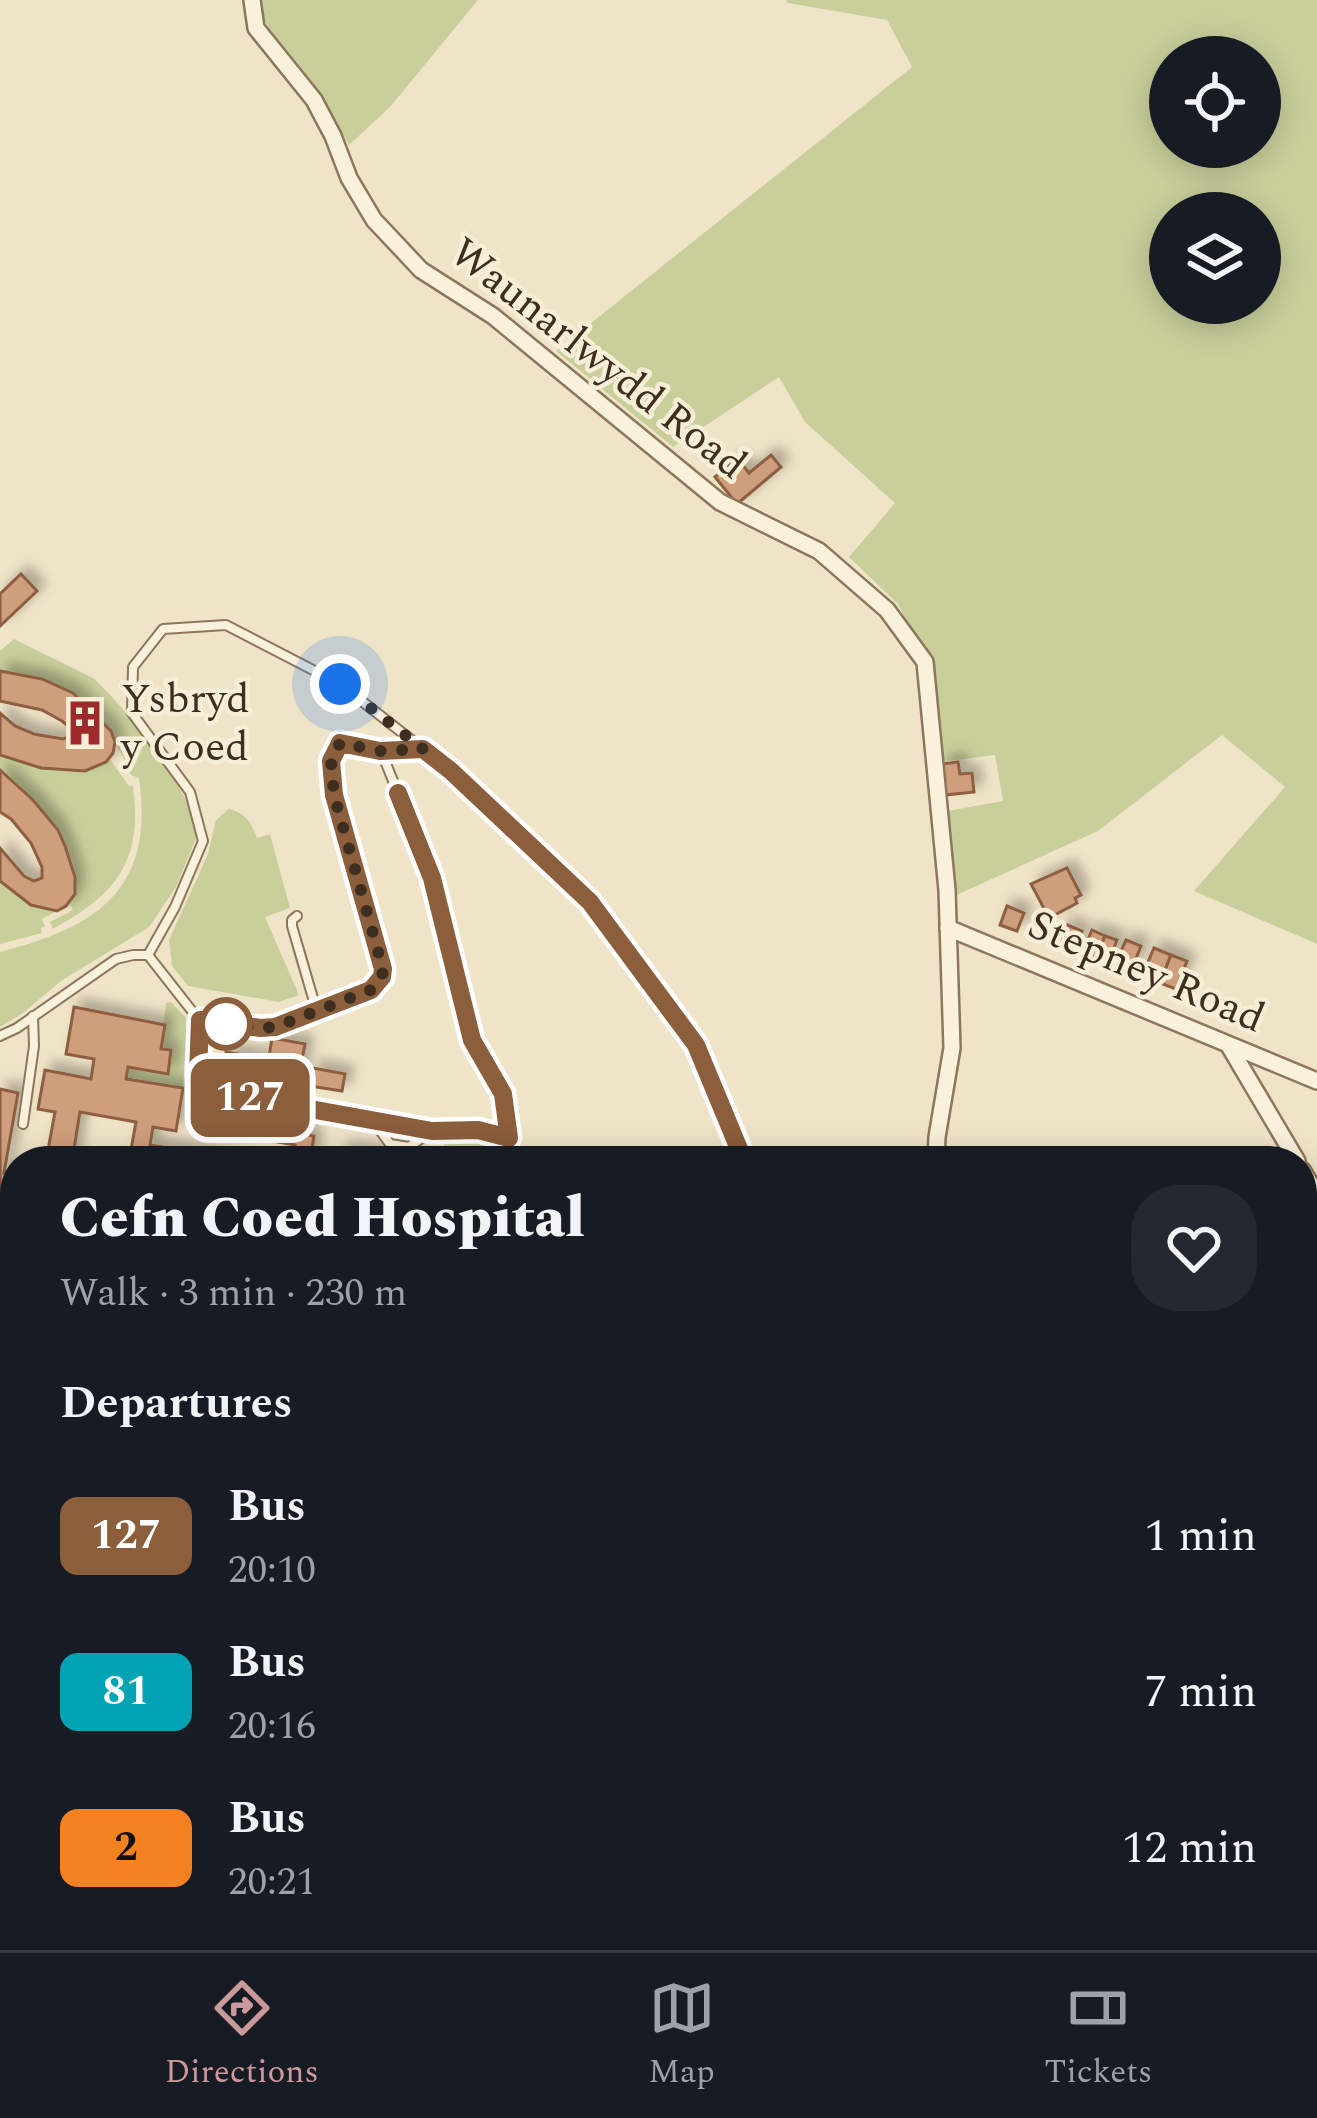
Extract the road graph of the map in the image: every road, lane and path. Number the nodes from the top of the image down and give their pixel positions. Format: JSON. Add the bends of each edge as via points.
{"nodes":[{"id":1,"x":252,"y":0,"type":"edge"},
{"id":2,"x":423,"y":749,"type":"junction"},
{"id":3,"x":380,"y":751,"type":"junction"},
{"id":4,"x":297,"y":916,"type":"dead end"},
{"id":5,"x":948,"y":928,"type":"junction"},
{"id":6,"x":148,"y":955,"type":"junction"},
{"id":7,"x":317,"y":1012,"type":"junction"},
{"id":8,"x":33,"y":1016,"type":"junction"},
{"id":9,"x":200,"y":1020,"type":"junction"},
{"id":10,"x":0,"y":1036,"type":"edge"},
{"id":11,"x":1229,"y":1046,"type":"junction"},
{"id":12,"x":1317,"y":1081,"type":"edge"},
{"id":13,"x":372,"y":1120,"type":"junction"},
{"id":14,"x":23,"y":1124,"type":"dead end"},
{"id":15,"x":432,"y":1131,"type":"junction"},
{"id":16,"x":509,"y":1138,"type":"junction"},
{"id":17,"x":400,"y":1146,"type":"edge"},
{"id":18,"x":412,"y":1146,"type":"edge"},
{"id":19,"x":510,"y":1146,"type":"edge"},
{"id":20,"x":738,"y":1146,"type":"edge"},
{"id":21,"x":937,"y":1146,"type":"edge"},
{"id":22,"x":1288,"y":1146,"type":"edge"}],
"edges":[{"from":1,"to":5,"type":"street","name":"Waunarlwydd Road","via":[[256,28],[314,100],[374,220],[421,270],[493,316],[720,502],[818,551],[886,610],[925,662]]},
{"from":2,"to":3,"type":"lane"},
{"from":2,"to":6,"type":"lane","via":[[340,684],[226,625],[163,629],[133,667],[132,712],[190,792],[202,841]]},
{"from":2,"to":20,"type":"lane","via":[[590,902],[696,1045]]},
{"from":3,"to":7,"type":"lane","via":[[340,743],[331,761],[382,977],[371,990]]},
{"from":3,"to":16,"type":"lane","via":[[432,878],[472,1040],[503,1094]]},
{"from":4,"to":7,"type":"lane","via":[[292,926]]},
{"from":5,"to":11,"type":"street","name":"Stepney Road"},
{"from":5,"to":21,"type":"street","name":"Waunarlwydd Road","via":[[952,1048]]},
{"from":6,"to":8,"type":"lane","via":[[116,959]]},
{"from":6,"to":9,"type":"lane"},
{"from":7,"to":9,"type":"lane","via":[[261,1028]]},
{"from":8,"to":10,"type":"lane"},
{"from":8,"to":14,"type":"lane"},
{"from":9,"to":13,"type":"lane","via":[[198,1074],[221,1093]]},
{"from":11,"to":12,"type":"street","name":"Stepney Road"},
{"from":11,"to":22,"type":"street"},
{"from":13,"to":15,"type":"lane"},
{"from":13,"to":17,"type":"lane"},
{"from":15,"to":16,"type":"lane"},
{"from":15,"to":18,"type":"lane"},
{"from":16,"to":19,"type":"lane"}]}
